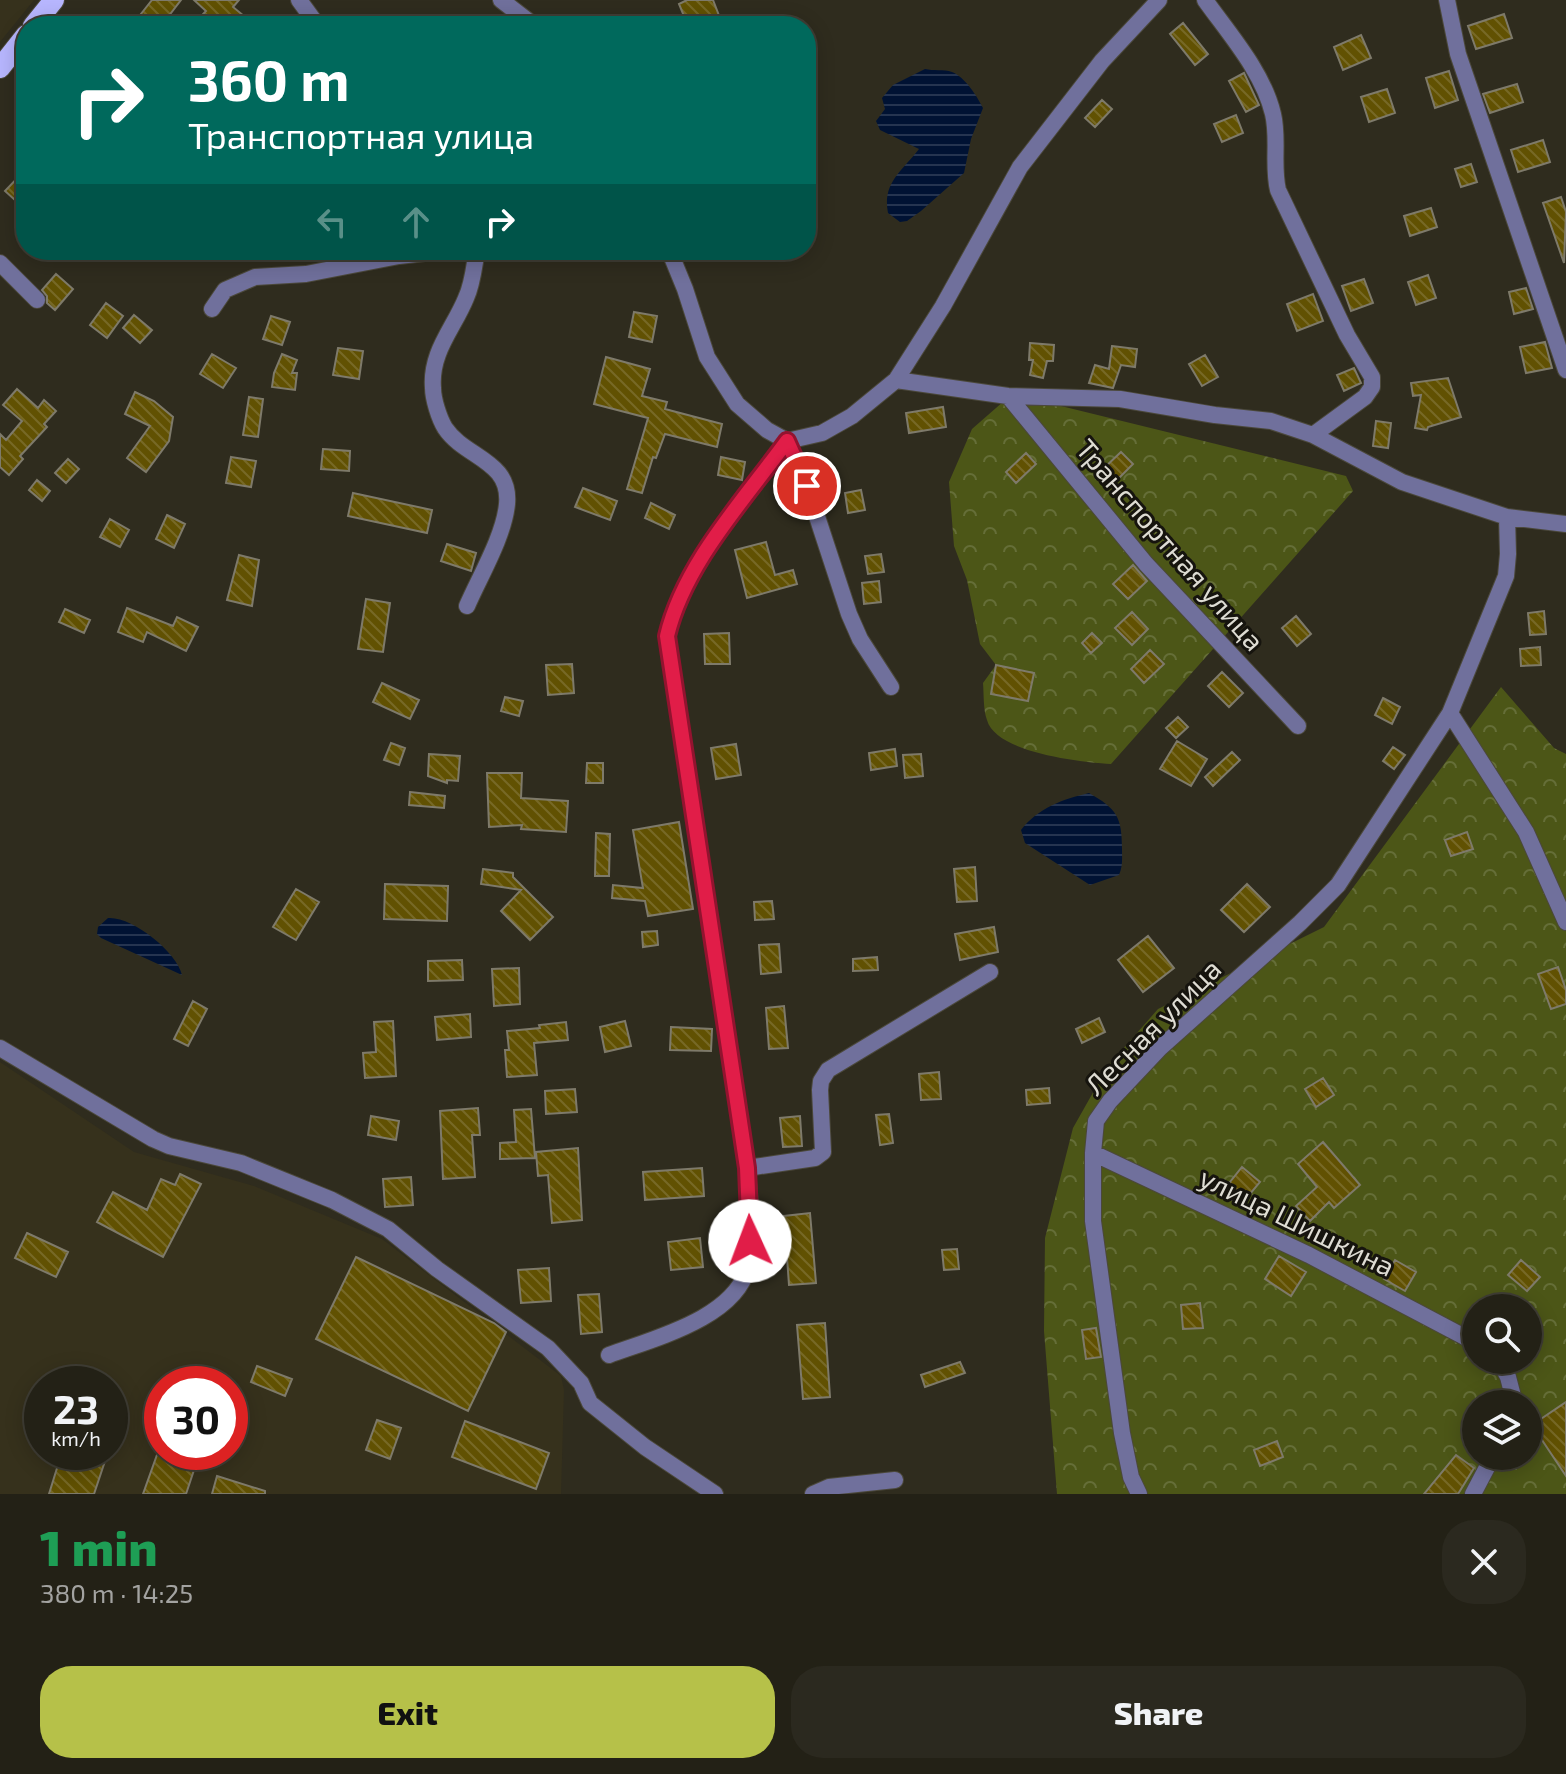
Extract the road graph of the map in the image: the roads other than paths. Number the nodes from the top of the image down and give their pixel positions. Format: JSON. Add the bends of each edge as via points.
{"nodes":[{"id":1,"x":54,"y":0,"type":"edge"},
{"id":2,"x":501,"y":0,"type":"edge"},
{"id":3,"x":1159,"y":0,"type":"edge"},
{"id":4,"x":1205,"y":0,"type":"edge"},
{"id":5,"x":1447,"y":0,"type":"edge"},
{"id":6,"x":41,"y":16,"type":"edge"},
{"id":7,"x":522,"y":16,"type":"edge"},
{"id":8,"x":16,"y":48,"type":"edge"},
{"id":9,"x":0,"y":68,"type":"edge"},
{"id":10,"x":379,"y":260,"type":"edge"},
{"id":11,"x":475,"y":260,"type":"edge"},
{"id":12,"x":673,"y":260,"type":"edge"},
{"id":13,"x":0,"y":263,"type":"edge"},
{"id":14,"x":37,"y":300,"type":"dead end"},
{"id":15,"x":212,"y":309,"type":"dead end"},
{"id":16,"x":1566,"y":370,"type":"edge"},
{"id":17,"x":896,"y":380,"type":"junction"},
{"id":18,"x":1008,"y":396,"type":"junction"},
{"id":19,"x":1313,"y":435,"type":"junction"},
{"id":20,"x":787,"y":441,"type":"junction"},
{"id":21,"x":1507,"y":517,"type":"junction"},
{"id":22,"x":1566,"y":524,"type":"edge"},
{"id":23,"x":467,"y":606,"type":"dead end"},
{"id":24,"x":891,"y":687,"type":"dead end"},
{"id":25,"x":1450,"y":713,"type":"junction"},
{"id":26,"x":1298,"y":726,"type":"dead end"},
{"id":27,"x":1566,"y":922,"type":"edge"},
{"id":28,"x":990,"y":972,"type":"dead end"},
{"id":29,"x":0,"y":1048,"type":"edge"},
{"id":30,"x":1093,"y":1153,"type":"junction"},
{"id":31,"x":747,"y":1168,"type":"junction"},
{"id":32,"x":1462,"y":1336,"type":"edge"},
{"id":33,"x":609,"y":1355,"type":"dead end"},
{"id":34,"x":1486,"y":1470,"type":"edge"},
{"id":35,"x":895,"y":1480,"type":"dead end"},
{"id":36,"x":715,"y":1494,"type":"edge"},
{"id":37,"x":813,"y":1494,"type":"edge"},
{"id":38,"x":1139,"y":1494,"type":"edge"},
{"id":39,"x":1473,"y":1494,"type":"edge"}],
"edges":[{"from":1,"to":6,"type":"main road"},
{"from":2,"to":7,"type":"street"},
{"from":3,"to":17,"type":"street","via":[[1102,61],[1020,167]]},
{"from":4,"to":19,"type":"street","via":[[1265,92],[1273,116],[1278,190],[1372,377],[1365,397]]},
{"from":5,"to":16,"type":"street","via":[[1458,54]]},
{"from":8,"to":9,"type":"main road"},
{"from":10,"to":15,"type":"street","via":[[255,277],[225,290]]},
{"from":11,"to":23,"type":"street","via":[[466,298],[441,342],[433,388],[446,429],[503,476],[507,491],[502,525]]},
{"from":12,"to":20,"type":"street","via":[[707,357],[737,404]]},
{"from":13,"to":14,"type":"street"},
{"from":17,"to":18,"type":"street"},
{"from":17,"to":20,"type":"street","via":[[822,433]]},
{"from":18,"to":19,"type":"street","via":[[1120,399],[1271,421]]},
{"from":18,"to":26,"type":"street","name":"Транспортная улица","via":[[1146,564]]},
{"from":19,"to":21,"type":"street","via":[[1402,482]]},
{"from":20,"to":24,"type":"street","via":[[849,614]]},
{"from":20,"to":31,"type":"street","via":[[690,573],[667,636]]},
{"from":21,"to":22,"type":"street"},
{"from":21,"to":25,"type":"street","name":"Лесная улица","via":[[1506,576]]},
{"from":25,"to":27,"type":"street","via":[[1526,832]]},
{"from":25,"to":30,"type":"street","name":"Лесная улица","via":[[1338,885],[1160,1048],[1110,1101],[1096,1121]]},
{"from":28,"to":31,"type":"street","via":[[828,1070],[820,1090],[823,1152],[815,1158]]},
{"from":29,"to":36,"type":"street","via":[[153,1139],[241,1163],[388,1229],[548,1348],[581,1383],[590,1403]]},
{"from":30,"to":32,"type":"street","name":"улица Шишкина","via":[[1309,1255]]},
{"from":30,"to":38,"type":"street","name":"Лесная улица","via":[[1093,1221],[1122,1433]]},
{"from":31,"to":33,"type":"street","via":[[748,1268],[737,1289],[692,1324]]},
{"from":34,"to":39,"type":"street"},
{"from":35,"to":37,"type":"street","via":[[829,1487]]}]}
